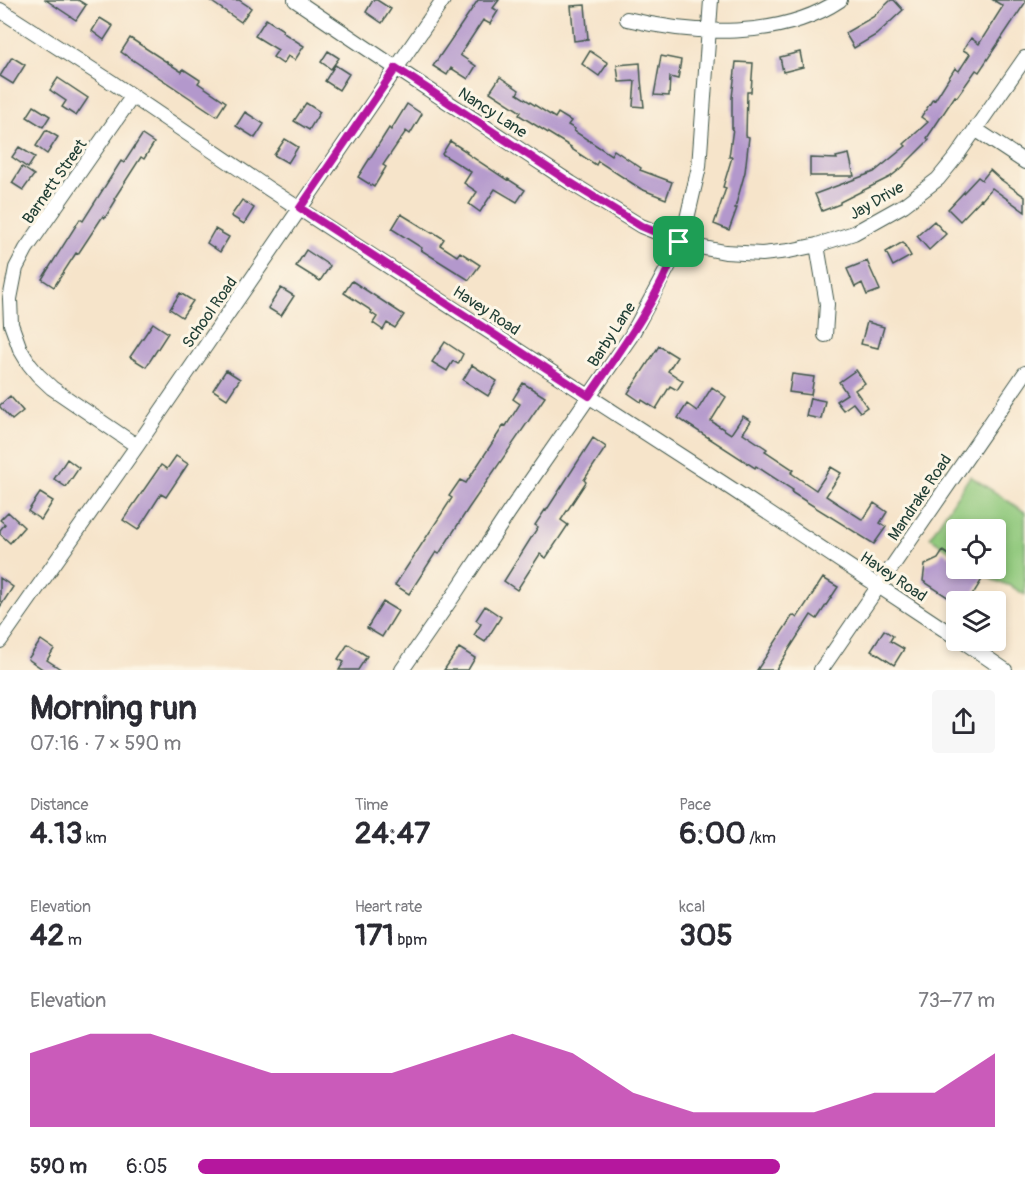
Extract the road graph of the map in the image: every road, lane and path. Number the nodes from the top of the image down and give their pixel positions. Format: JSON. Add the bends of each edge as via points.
{"nodes":[{"id":1,"x":295,"y":0,"type":"edge"},
{"id":2,"x":443,"y":0,"type":"edge"},
{"id":3,"x":711,"y":0,"type":"edge"},
{"id":4,"x":840,"y":0,"type":"edge"},
{"id":5,"x":0,"y":9,"type":"edge"},
{"id":6,"x":627,"y":19,"type":"dead end"},
{"id":7,"x":709,"y":30,"type":"junction"},
{"id":8,"x":1025,"y":58,"type":"edge"},
{"id":9,"x":396,"y":68,"type":"junction"},
{"id":10,"x":132,"y":97,"type":"junction"},
{"id":11,"x":975,"y":129,"type":"junction"},
{"id":12,"x":1025,"y":162,"type":"edge"},
{"id":13,"x":300,"y":208,"type":"junction"},
{"id":14,"x":679,"y":242,"type":"junction"},
{"id":15,"x":817,"y":245,"type":"junction"},
{"id":16,"x":825,"y":334,"type":"dead end"},
{"id":17,"x":1025,"y":373,"type":"edge"},
{"id":18,"x":589,"y":396,"type":"junction"},
{"id":19,"x":137,"y":446,"type":"junction"},
{"id":20,"x":879,"y":585,"type":"junction"},
{"id":21,"x":946,"y":631,"type":"edge"},
{"id":22,"x":0,"y":641,"type":"edge"},
{"id":23,"x":977,"y":651,"type":"edge"},
{"id":24,"x":402,"y":670,"type":"edge"},
{"id":25,"x":821,"y":670,"type":"edge"},
{"id":26,"x":1005,"y":670,"type":"edge"}],
"edges":[{"from":1,"to":9,"type":"street","name":"Nancy Lane"},
{"from":2,"to":9,"type":"street","name":"School Road"},
{"from":3,"to":7,"type":"street","name":"Barby Lane"},
{"from":4,"to":7,"type":"street","via":[[820,12],[777,27]]},
{"from":5,"to":10,"type":"street","name":"Havey Road"},
{"from":6,"to":7,"type":"street"},
{"from":7,"to":14,"type":"street","name":"Barby Lane","via":[[699,167]]},
{"from":8,"to":11,"type":"street","name":"Jay Drive"},
{"from":9,"to":13,"type":"street","name":"School Road"},
{"from":9,"to":14,"type":"street","name":"Nancy Lane","via":[[571,183],[641,226]]},
{"from":10,"to":13,"type":"street","name":"Havey Road"},
{"from":10,"to":19,"type":"street","name":"Barnett Street","via":[[27,249],[16,268],[10,299],[11,324],[20,349],[38,375]]},
{"from":11,"to":12,"type":"street"},
{"from":11,"to":15,"type":"street","name":"Jay Drive","via":[[938,179],[904,205],[854,232]]},
{"from":13,"to":18,"type":"street","name":"Havey Road"},
{"from":13,"to":19,"type":"street","name":"School Road"},
{"from":14,"to":15,"type":"street","name":"Jay Drive","via":[[725,252],[762,254]]},
{"from":14,"to":18,"type":"street","name":"Barby Lane","via":[[639,323]]},
{"from":15,"to":16,"type":"street","via":[[827,304]]},
{"from":17,"to":20,"type":"street","name":"Mandrake Road"},
{"from":18,"to":20,"type":"street","name":"Havey Road"},
{"from":18,"to":24,"type":"street","name":"Barby Lane"},
{"from":19,"to":22,"type":"street","name":"School Road"},
{"from":20,"to":21,"type":"street","name":"Havey Road"},
{"from":20,"to":25,"type":"street","name":"Mandrake Road"},
{"from":23,"to":26,"type":"street"}]}
